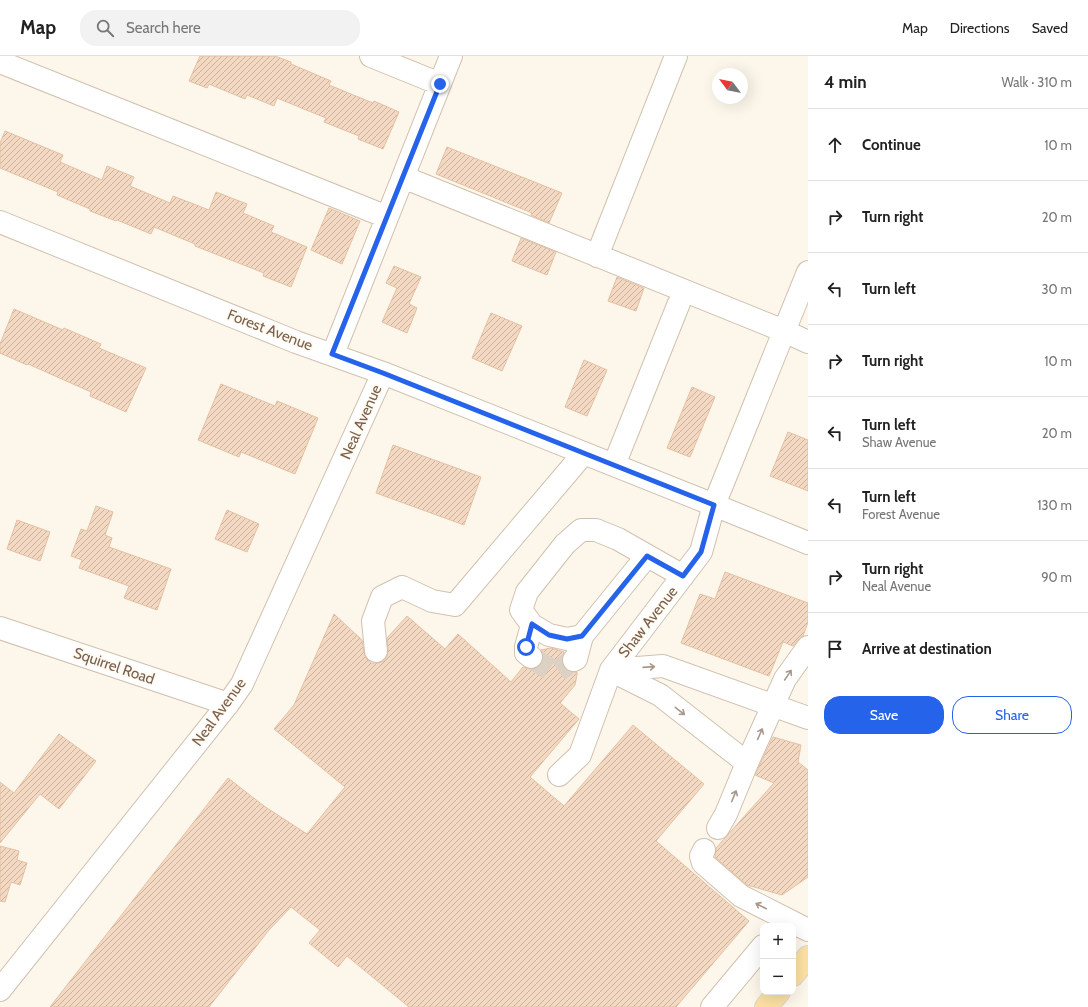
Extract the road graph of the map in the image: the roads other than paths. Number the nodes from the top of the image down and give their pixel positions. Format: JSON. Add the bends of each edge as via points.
{"nodes":[{"id":1,"x":371,"y":56,"type":"edge"},
{"id":2,"x":451,"y":56,"type":"edge"},
{"id":3,"x":676,"y":56,"type":"edge"},
{"id":4,"x":0,"y":62,"type":"edge"},
{"id":5,"x":440,"y":84,"type":"junction"},
{"id":6,"x":403,"y":177,"type":"junction"},
{"id":7,"x":387,"y":217,"type":"junction"},
{"id":8,"x":0,"y":222,"type":"edge"},
{"id":9,"x":597,"y":256,"type":"junction"},
{"id":10,"x":808,"y":272,"type":"edge"},
{"id":11,"x":679,"y":303,"type":"dead end"},
{"id":12,"x":784,"y":331,"type":"junction"},
{"id":13,"x":808,"y":342,"type":"edge"},
{"id":14,"x":332,"y":354,"type":"junction"},
{"id":15,"x":383,"y":373,"type":"junction"},
{"id":16,"x":584,"y":453,"type":"junction"},
{"id":17,"x":614,"y":465,"type":"junction"},
{"id":18,"x":714,"y":505,"type":"junction"},
{"id":19,"x":808,"y":543,"type":"edge"},
{"id":20,"x":647,"y":556,"type":"junction"},
{"id":21,"x":683,"y":576,"type":"junction"},
{"id":22,"x":532,"y":624,"type":"junction"},
{"id":23,"x":0,"y":628,"type":"edge"},
{"id":24,"x":582,"y":636,"type":"junction"},
{"id":25,"x":808,"y":646,"type":"edge"},
{"id":26,"x":376,"y":651,"type":"dead end"},
{"id":27,"x":531,"y":656,"type":"dead end"},
{"id":28,"x":574,"y":660,"type":"tunnel mouth"},
{"id":29,"x":611,"y":670,"type":"junction"},
{"id":30,"x":228,"y":704,"type":"junction"},
{"id":31,"x":772,"y":705,"type":"junction"},
{"id":32,"x":808,"y":718,"type":"edge"},
{"id":33,"x":747,"y":763,"type":"junction"},
{"id":34,"x":559,"y":775,"type":"dead end"},
{"id":35,"x":718,"y":828,"type":"dead end"},
{"id":36,"x":704,"y":850,"type":"dead end"},
{"id":37,"x":782,"y":922,"type":"edge"},
{"id":38,"x":808,"y":930,"type":"edge"},
{"id":39,"x":760,"y":950,"type":"edge"},
{"id":40,"x":808,"y":957,"type":"edge"},
{"id":41,"x":796,"y":971,"type":"edge"},
{"id":42,"x":0,"y":990,"type":"edge"},
{"id":43,"x":776,"y":995,"type":"edge"},
{"id":44,"x":712,"y":1007,"type":"edge"},
{"id":45,"x":766,"y":1007,"type":"edge"}],
"edges":[{"from":1,"to":5,"type":"street"},
{"from":2,"to":5,"type":"street"},
{"from":3,"to":9,"type":"street"},
{"from":4,"to":7,"type":"street"},
{"from":5,"to":6,"type":"street"},
{"from":6,"to":7,"type":"street"},
{"from":6,"to":9,"type":"street"},
{"from":7,"to":14,"type":"street"},
{"from":8,"to":14,"type":"street","name":"Forest Avenue","via":[[296,342]]},
{"from":9,"to":12,"type":"street"},
{"from":10,"to":12,"type":"street","name":"Shaw Avenue"},
{"from":11,"to":17,"type":"street"},
{"from":12,"to":13,"type":"street"},
{"from":12,"to":18,"type":"street","name":"Shaw Avenue"},
{"from":14,"to":15,"type":"street","name":"Forest Avenue"},
{"from":15,"to":16,"type":"street","name":"Forest Avenue"},
{"from":15,"to":30,"type":"street","name":"Neal Avenue","via":[[242,684]]},
{"from":16,"to":17,"type":"street","name":"Forest Avenue"},
{"from":16,"to":26,"type":"street","via":[[455,605],[432,601],[402,587],[382,597],[373,621]]},
{"from":17,"to":18,"type":"street","name":"Forest Avenue"},
{"from":18,"to":19,"type":"street","name":"Forest Avenue"},
{"from":18,"to":21,"type":"street","name":"Shaw Avenue","via":[[701,552]]},
{"from":20,"to":21,"type":"street"},
{"from":20,"to":22,"type":"street","via":[[596,530],[581,530],[565,544],[527,592],[522,610]]},
{"from":20,"to":24,"type":"street"},
{"from":21,"to":29,"type":"street","name":"Shaw Avenue"},
{"from":22,"to":24,"type":"street","via":[[549,635],[567,639]]},
{"from":22,"to":27,"type":"street","via":[[526,647],[526,653]]},
{"from":23,"to":30,"type":"street","name":"Squirrel Road"},
{"from":24,"to":28,"type":"street"},
{"from":31,"to":25,"type":"street","one_way":true,"via":[[785,679]]},
{"from":29,"to":31,"type":"street","one_way":true,"via":[[663,666]]},
{"from":29,"to":33,"type":"street","one_way":true,"via":[[660,695]]},
{"from":29,"to":34,"type":"street","name":"Shaw Avenue","via":[[580,755]]},
{"from":30,"to":42,"type":"street","name":"Neal Avenue"},
{"from":31,"to":32,"type":"street"},
{"from":33,"to":31,"type":"street","one_way":true},
{"from":35,"to":33,"type":"street","one_way":true},
{"from":37,"to":36,"type":"street","one_way":true,"via":[[741,896],[703,863],[701,856]]},
{"from":37,"to":38,"type":"street"},
{"from":39,"to":44,"type":"street"},
{"from":40,"to":41,"type":"main road"},
{"from":43,"to":45,"type":"main road"}]}
